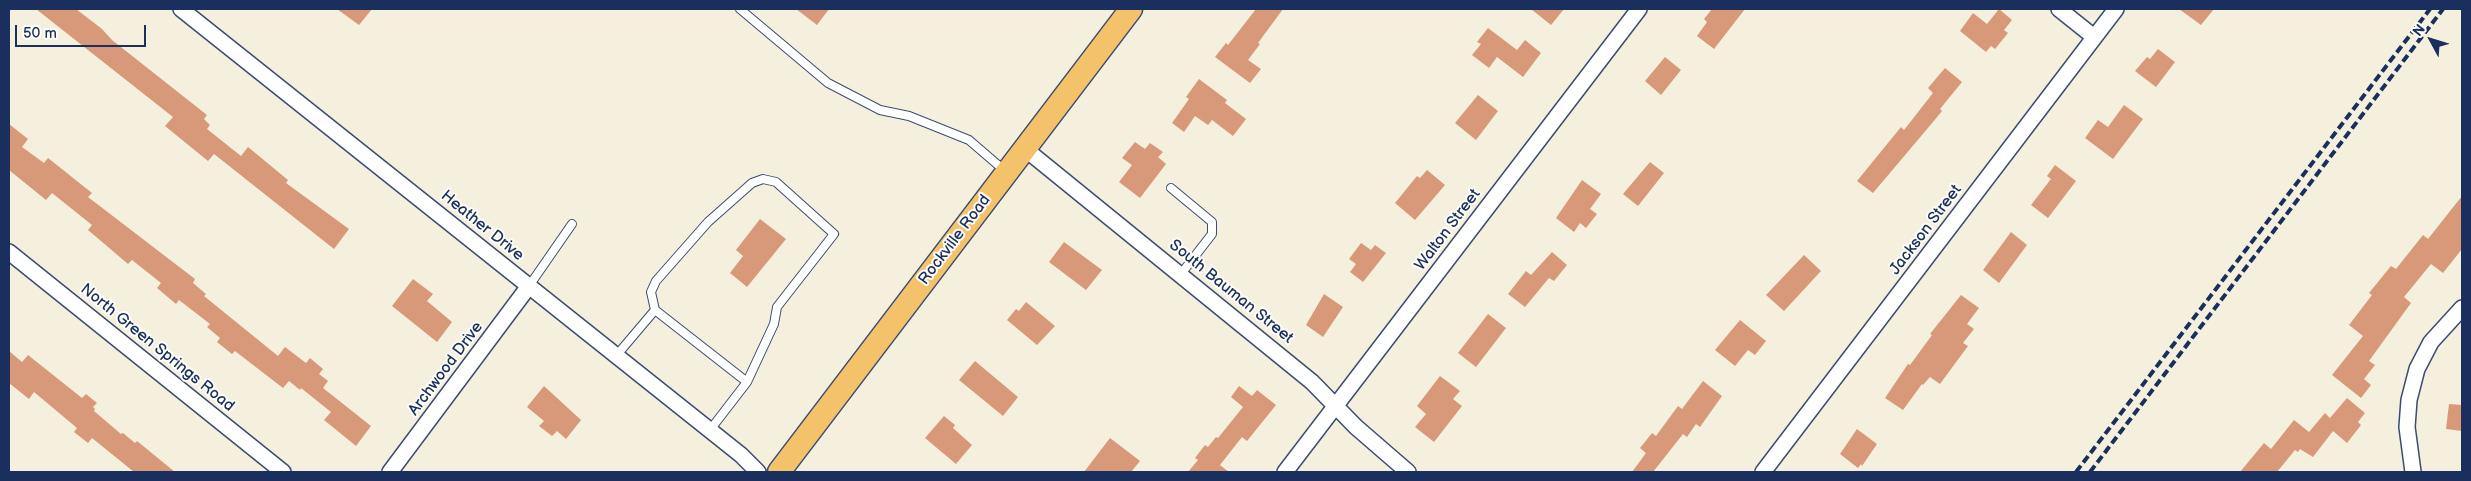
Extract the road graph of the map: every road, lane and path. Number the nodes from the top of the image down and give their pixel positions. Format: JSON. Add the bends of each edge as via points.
{"nodes":[{"id":1,"x":182,"y":9,"type":"edge"},
{"id":2,"x":740,"y":9,"type":"edge"},
{"id":3,"x":1131,"y":9,"type":"edge"},
{"id":4,"x":1639,"y":9,"type":"edge"},
{"id":5,"x":2059,"y":9,"type":"edge"},
{"id":6,"x":2116,"y":9,"type":"edge"},
{"id":7,"x":2094,"y":37,"type":"junction"},
{"id":8,"x":1024,"y":148,"type":"junction"},
{"id":9,"x":1006,"y":172,"type":"junction"},
{"id":10,"x":1172,"y":188,"type":"dead end"},
{"id":11,"x":572,"y":224,"type":"dead end"},
{"id":12,"x":9,"y":252,"type":"edge"},
{"id":13,"x":1181,"y":274,"type":"junction"},
{"id":14,"x":529,"y":286,"type":"junction"},
{"id":15,"x":2462,"y":308,"type":"edge"},
{"id":16,"x":655,"y":310,"type":"junction"},
{"id":17,"x":616,"y":356,"type":"junction"},
{"id":18,"x":746,"y":382,"type":"junction"},
{"id":19,"x":1335,"y":406,"type":"junction"},
{"id":20,"x":710,"y":430,"type":"junction"},
{"id":21,"x":283,"y":472,"type":"edge"},
{"id":22,"x":390,"y":472,"type":"edge"},
{"id":23,"x":758,"y":472,"type":"edge"},
{"id":24,"x":779,"y":472,"type":"edge"},
{"id":25,"x":1285,"y":472,"type":"edge"},
{"id":26,"x":1408,"y":472,"type":"edge"},
{"id":27,"x":1763,"y":472,"type":"edge"},
{"id":28,"x":2413,"y":472,"type":"edge"}],
"edges":[{"from":1,"to":14,"type":"street","name":"Heather Drive"},
{"from":2,"to":9,"type":"lane","via":[[828,84],[880,110],[910,116],[969,140]]},
{"from":3,"to":8,"type":"main road","name":"Rockville Road"},
{"from":4,"to":19,"type":"street","name":"Walton Street"},
{"from":5,"to":7,"type":"street"},
{"from":6,"to":7,"type":"street","name":"Jackson Street"},
{"from":7,"to":27,"type":"street","name":"Jackson Street"},
{"from":8,"to":9,"type":"main road","name":"Rockville Road"},
{"from":8,"to":13,"type":"street","name":"South Bauman Street"},
{"from":9,"to":24,"type":"main road","name":"Rockville Road"},
{"from":10,"to":13,"type":"lane","via":[[1212,222],[1212,234]]},
{"from":11,"to":14,"type":"lane"},
{"from":12,"to":21,"type":"street","name":"North Green Springs Road"},
{"from":13,"to":19,"type":"street","name":"South Bauman Street","via":[[1312,382]]},
{"from":14,"to":17,"type":"street","name":"Heather Drive"},
{"from":14,"to":22,"type":"street","name":"Archwood Drive"},
{"from":15,"to":28,"type":"street","via":[[2431,342],[2417,370],[2409,400],[2407,427]]},
{"from":16,"to":17,"type":"lane"},
{"from":16,"to":18,"type":"lane"},
{"from":16,"to":18,"type":"lane","via":[[651,292],[656,281],[708,222],[752,183],[763,179],[776,182],[834,234],[777,307],[774,324]]},
{"from":17,"to":20,"type":"street","name":"Heather Drive"},
{"from":18,"to":20,"type":"lane"},
{"from":19,"to":25,"type":"street","name":"Walton Street"},
{"from":19,"to":26,"type":"street","name":"South Bauman Street"},
{"from":20,"to":23,"type":"street","name":"Heather Drive"}]}
